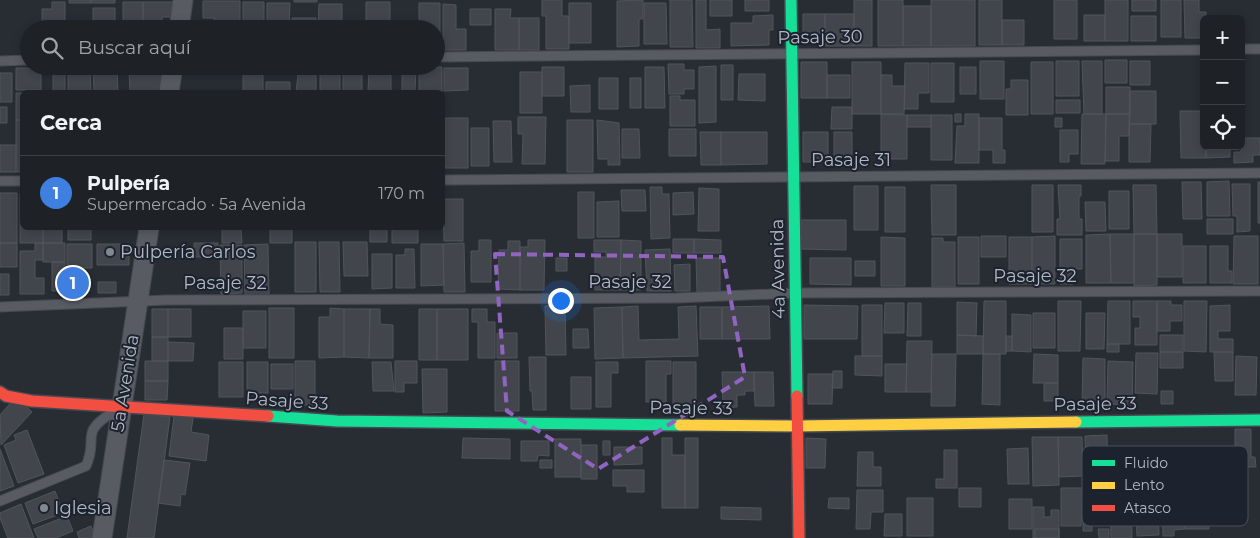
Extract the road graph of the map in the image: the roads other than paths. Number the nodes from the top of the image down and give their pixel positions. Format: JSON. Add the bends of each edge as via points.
{"nodes":[{"id":1,"x":183,"y":0,"type":"edge"},
{"id":2,"x":791,"y":0,"type":"edge"},
{"id":3,"x":180,"y":20,"type":"edge"},
{"id":4,"x":1245,"y":49,"type":"edge"},
{"id":5,"x":1260,"y":49,"type":"edge"},
{"id":6,"x":1200,"y":50,"type":"edge"},
{"id":7,"x":792,"y":53,"type":"junction"},
{"id":8,"x":445,"y":56,"type":"edge"},
{"id":9,"x":20,"y":60,"type":"edge"},
{"id":10,"x":0,"y":61,"type":"edge"},
{"id":11,"x":172,"y":75,"type":"edge"},
{"id":12,"x":169,"y":90,"type":"edge"},
{"id":13,"x":1260,"y":173,"type":"edge"},
{"id":14,"x":794,"y":176,"type":"junction"},
{"id":15,"x":20,"y":180,"type":"edge"},
{"id":16,"x":445,"y":180,"type":"edge"},
{"id":17,"x":0,"y":181,"type":"edge"},
{"id":18,"x":149,"y":230,"type":"edge"},
{"id":19,"x":1260,"y":291,"type":"edge"},
{"id":20,"x":796,"y":293,"type":"junction"},
{"id":21,"x":138,"y":301,"type":"junction"},
{"id":22,"x":0,"y":307,"type":"edge"},
{"id":23,"x":0,"y":392,"type":"edge"},
{"id":24,"x":122,"y":407,"type":"junction"},
{"id":25,"x":1260,"y":420,"type":"edge"},
{"id":26,"x":797,"y":426,"type":"junction"},
{"id":27,"x":0,"y":501,"type":"edge"},
{"id":28,"x":102,"y":538,"type":"edge"},
{"id":29,"x":799,"y":538,"type":"edge"}],
"edges":[{"from":1,"to":3,"type":"street"},
{"from":2,"to":7,"type":"street","name":"4a Avenida"},
{"from":4,"to":5,"type":"lane"},
{"from":6,"to":7,"type":"lane","name":"Pasaje 30"},
{"from":7,"to":8,"type":"lane","name":"Pasaje 30"},
{"from":7,"to":14,"type":"street","name":"4a Avenida"},
{"from":9,"to":10,"type":"lane"},
{"from":11,"to":12,"type":"street"},
{"from":13,"to":14,"type":"lane","name":"Pasaje 31"},
{"from":14,"to":16,"type":"lane","name":"Pasaje 31"},
{"from":14,"to":20,"type":"street","name":"4a Avenida"},
{"from":15,"to":17,"type":"lane"},
{"from":18,"to":21,"type":"street","name":"5a Avenida"},
{"from":19,"to":20,"type":"lane","name":"Pasaje 32"},
{"from":20,"to":21,"type":"lane","name":"Pasaje 32","via":[[677,298]]},
{"from":20,"to":26,"type":"street","name":"4a Avenida"},
{"from":21,"to":22,"type":"lane","name":"Pasaje 32"},
{"from":21,"to":24,"type":"street","name":"5a Avenida"},
{"from":23,"to":24,"type":"street","name":"Pasaje 33","via":[[32,401]]},
{"from":24,"to":26,"type":"street","name":"Pasaje 33","via":[[337,421]]},
{"from":24,"to":27,"type":"lane","via":[[97,422],[91,434],[91,455],[86,466]]},
{"from":24,"to":28,"type":"street","name":"5a Avenida"},
{"from":25,"to":26,"type":"street","name":"Pasaje 33"},
{"from":26,"to":29,"type":"street","name":"4a Avenida"}]}
